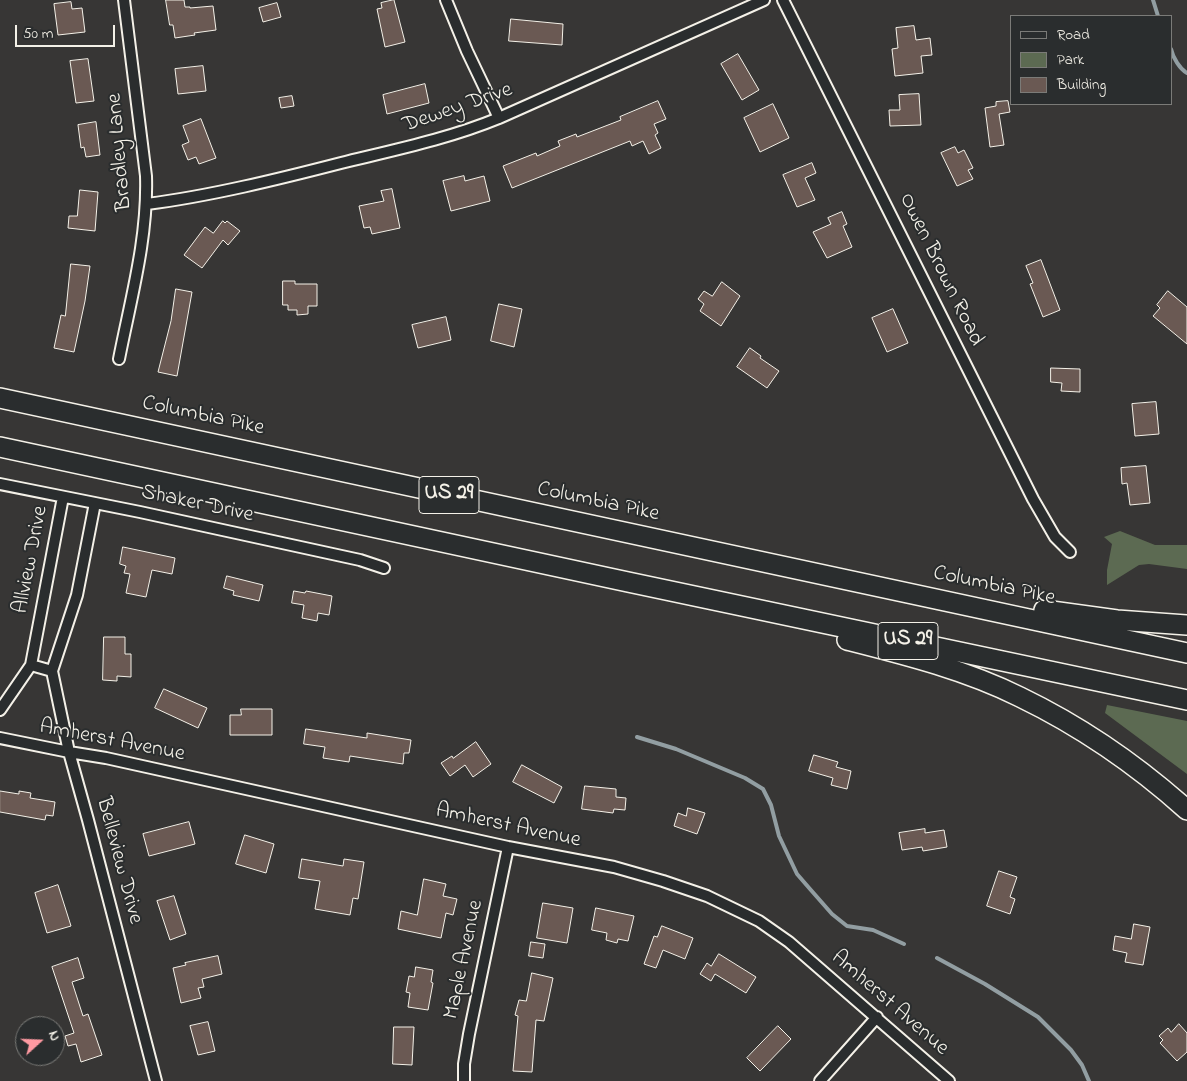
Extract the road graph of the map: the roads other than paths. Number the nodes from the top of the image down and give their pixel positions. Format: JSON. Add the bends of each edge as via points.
{"nodes":[{"id":1,"x":124,"y":0,"type":"edge"},
{"id":2,"x":446,"y":0,"type":"edge"},
{"id":3,"x":764,"y":0,"type":"edge"},
{"id":4,"x":783,"y":0,"type":"edge"},
{"id":5,"x":499,"y":118,"type":"junction"},
{"id":6,"x":147,"y":204,"type":"junction"},
{"id":7,"x":119,"y":359,"type":"dead end"},
{"id":8,"x":0,"y":398,"type":"edge"},
{"id":9,"x":0,"y":447,"type":"edge"},
{"id":10,"x":0,"y":484,"type":"edge"},
{"id":11,"x":64,"y":497,"type":"junction"},
{"id":12,"x":95,"y":503,"type":"junction"},
{"id":13,"x":1070,"y":552,"type":"dead end"},
{"id":14,"x":384,"y":568,"type":"dead end"},
{"id":15,"x":628,"y":582,"type":"junction"},
{"id":16,"x":898,"y":592,"type":"junction"},
{"id":17,"x":1187,"y":625,"type":"edge"},
{"id":18,"x":1187,"y":653,"type":"edge"},
{"id":19,"x":31,"y":665,"type":"junction"},
{"id":20,"x":52,"y":672,"type":"junction"},
{"id":21,"x":1187,"y":700,"type":"edge"},
{"id":22,"x":0,"y":710,"type":"edge"},
{"id":23,"x":0,"y":738,"type":"edge"},
{"id":24,"x":69,"y":752,"type":"junction"},
{"id":25,"x":1185,"y":809,"type":"edge"},
{"id":26,"x":508,"y":847,"type":"junction"},
{"id":27,"x":877,"y":1018,"type":"junction"},
{"id":28,"x":156,"y":1081,"type":"edge"},
{"id":29,"x":464,"y":1081,"type":"edge"},
{"id":30,"x":820,"y":1081,"type":"edge"},
{"id":31,"x":949,"y":1081,"type":"edge"}],
"edges":[{"from":1,"to":6,"type":"street","name":"Bradley Lane"},
{"from":2,"to":5,"type":"street","via":[[466,51]]},
{"from":3,"to":5,"type":"street","name":"Dewey Drive"},
{"from":4,"to":13,"type":"street","name":"Owen Brown Road","via":[[1033,499],[1055,537]]},
{"from":5,"to":6,"type":"street","name":"Dewey Drive","via":[[456,134],[310,171]]},
{"from":6,"to":7,"type":"street","name":"Bradley Lane"},
{"from":8,"to":16,"type":"highway","name":"Columbia Pike","number":"US 29"},
{"from":9,"to":15,"type":"highway","number":"US 29"},
{"from":10,"to":11,"type":"street","name":"Shaker Drive"},
{"from":11,"to":12,"type":"street","name":"Shaker Drive"},
{"from":11,"to":19,"type":"street","name":"Allview Drive"},
{"from":12,"to":14,"type":"street","name":"Shaker Drive","via":[[360,560]]},
{"from":12,"to":20,"type":"street","name":"Allview Drive","via":[[77,594]]},
{"from":15,"to":21,"type":"highway","number":"US 29"},
{"from":15,"to":25,"type":"highway","via":[[919,659],[970,676],[1020,697],[1073,726],[1129,764]]},
{"from":16,"to":17,"type":"highway","via":[[1117,620]]},
{"from":16,"to":18,"type":"highway","name":"Columbia Pike","number":"US 29"},
{"from":19,"to":20,"type":"street"},
{"from":19,"to":22,"type":"street","name":"Allview Drive"},
{"from":20,"to":24,"type":"street","name":"Belleview Drive"},
{"from":23,"to":24,"type":"street","name":"Amherst Avenue"},
{"from":24,"to":26,"type":"street","name":"Amherst Avenue"},
{"from":24,"to":28,"type":"street","name":"Belleview Drive"},
{"from":26,"to":27,"type":"street","name":"Amherst Avenue","via":[[614,867],[732,907],[790,942]]},
{"from":26,"to":29,"type":"street","name":"Maple Avenue","via":[[468,1034]]},
{"from":27,"to":30,"type":"street"},
{"from":27,"to":31,"type":"street","name":"Amherst Avenue"}]}
